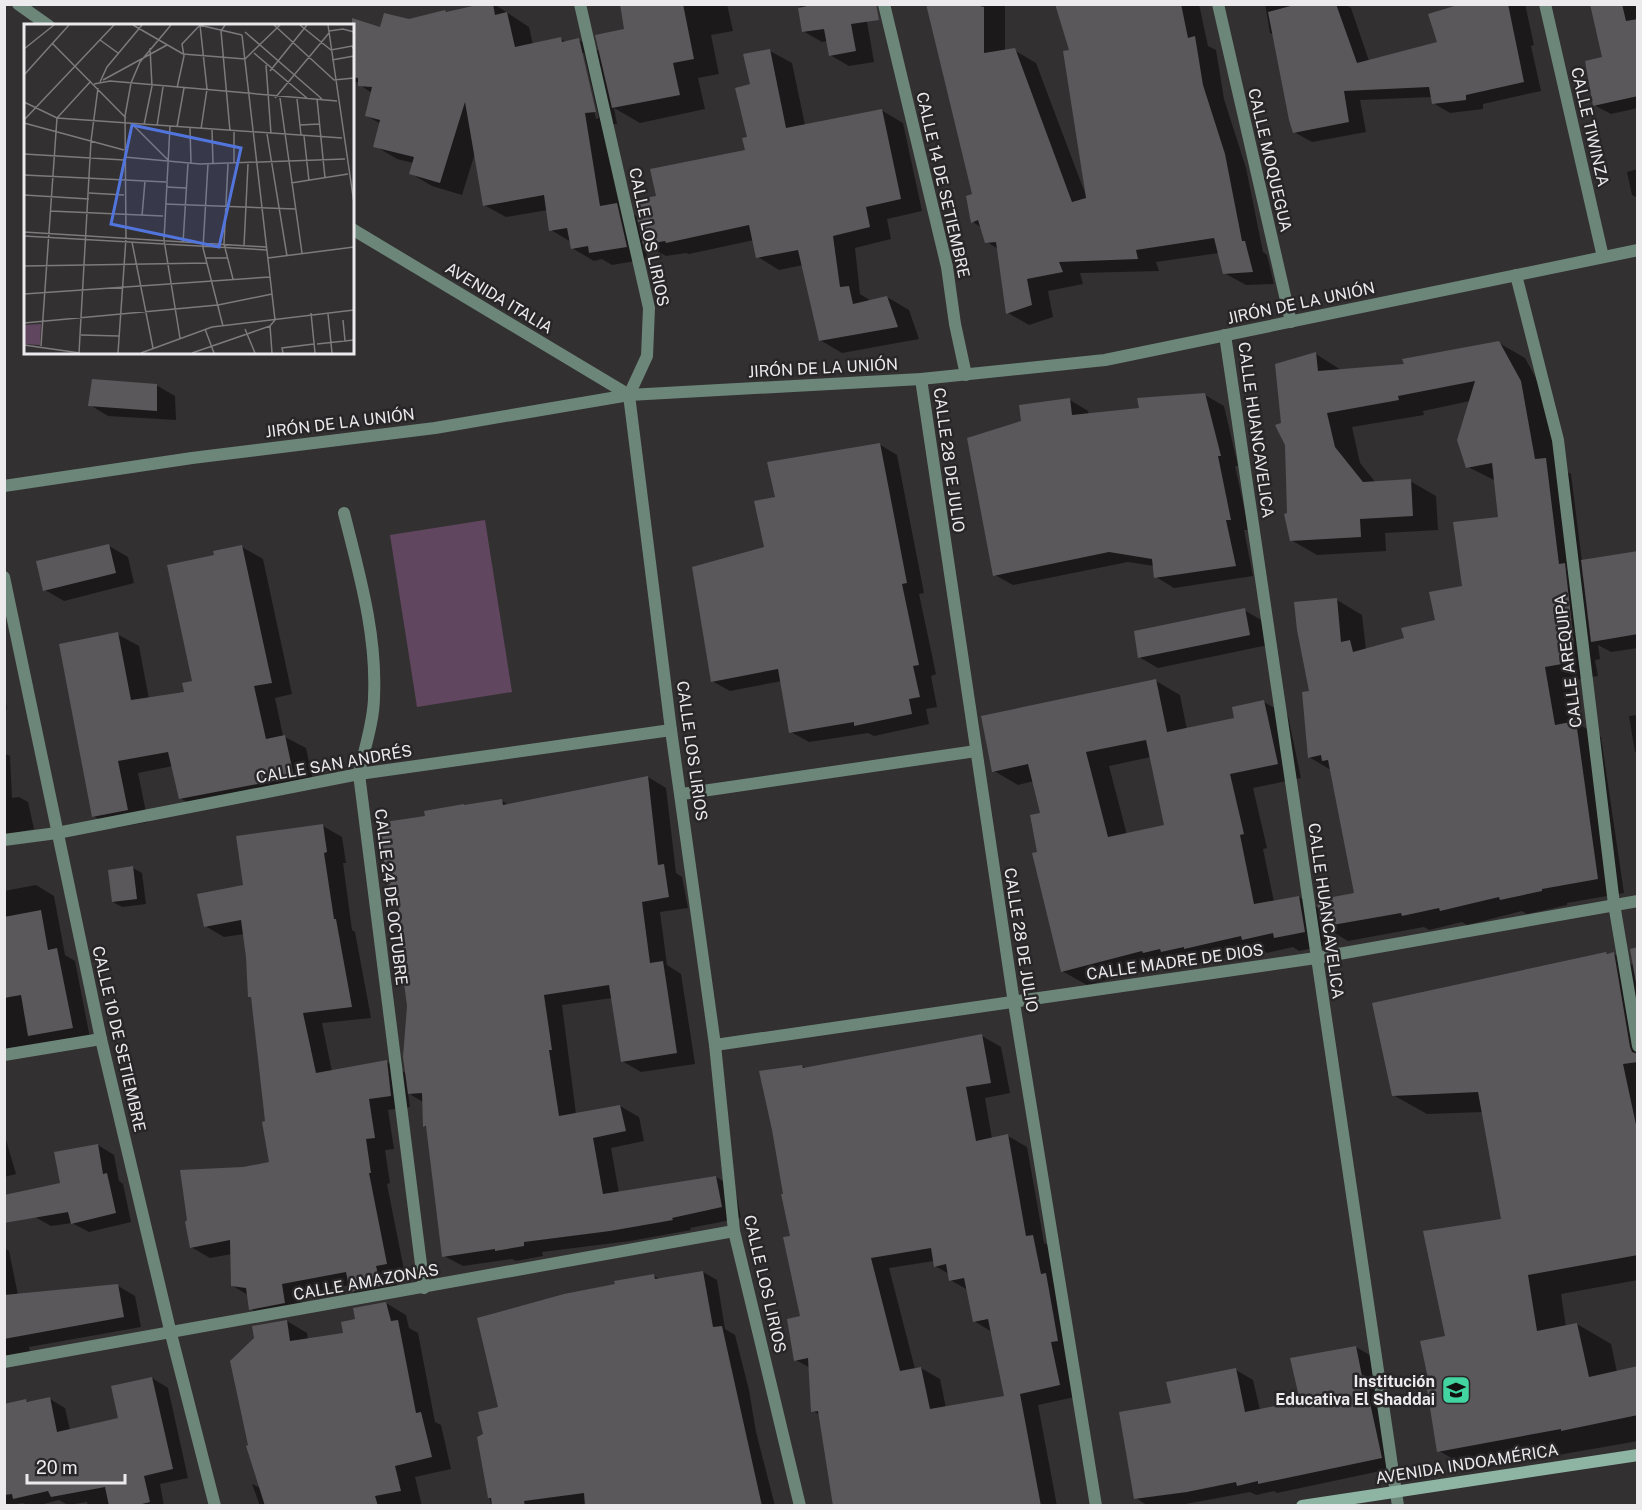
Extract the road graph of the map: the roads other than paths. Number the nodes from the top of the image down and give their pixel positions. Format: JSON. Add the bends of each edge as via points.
{"nodes":[{"id":1,"x":18,"y":4,"type":"edge"},
{"id":2,"x":580,"y":4,"type":"edge"},
{"id":3,"x":884,"y":4,"type":"edge"},
{"id":4,"x":1218,"y":4,"type":"edge"},
{"id":5,"x":1545,"y":4,"type":"edge"},
{"id":6,"x":46,"y":24,"type":"edge"},
{"id":7,"x":354,"y":230,"type":"edge"},
{"id":8,"x":1638,"y":249,"type":"edge"},
{"id":9,"x":1603,"y":257,"type":"junction"},
{"id":10,"x":1516,"y":275,"type":"junction"},
{"id":11,"x":1291,"y":322,"type":"junction"},
{"id":12,"x":1226,"y":335,"type":"junction"},
{"id":13,"x":966,"y":375,"type":"junction"},
{"id":14,"x":921,"y":379,"type":"junction"},
{"id":15,"x":629,"y":395,"type":"junction"},
{"id":16,"x":4,"y":486,"type":"edge"},
{"id":17,"x":344,"y":513,"type":"dead end"},
{"id":18,"x":4,"y":577,"type":"edge"},
{"id":19,"x":671,"y":730,"type":"junction"},
{"id":20,"x":976,"y":751,"type":"junction"},
{"id":21,"x":359,"y":774,"type":"junction"},
{"id":22,"x":682,"y":794,"type":"junction"},
{"id":23,"x":57,"y":833,"type":"junction"},
{"id":24,"x":4,"y":840,"type":"edge"},
{"id":25,"x":1638,"y":901,"type":"edge"},
{"id":26,"x":1614,"y":904,"type":"junction"},
{"id":27,"x":1316,"y":958,"type":"junction"},
{"id":28,"x":1014,"y":1003,"type":"junction"},
{"id":29,"x":101,"y":1039,"type":"junction"},
{"id":30,"x":715,"y":1045,"type":"junction"},
{"id":31,"x":1638,"y":1046,"type":"edge"},
{"id":32,"x":4,"y":1055,"type":"edge"},
{"id":33,"x":734,"y":1231,"type":"junction"},
{"id":34,"x":424,"y":1288,"type":"junction"},
{"id":35,"x":171,"y":1334,"type":"junction"},
{"id":36,"x":4,"y":1362,"type":"edge"},
{"id":37,"x":1638,"y":1455,"type":"edge"},
{"id":38,"x":1396,"y":1491,"type":"junction"},
{"id":39,"x":215,"y":1506,"type":"edge"},
{"id":40,"x":800,"y":1506,"type":"edge"},
{"id":41,"x":1096,"y":1506,"type":"edge"},
{"id":42,"x":1302,"y":1506,"type":"edge"},
{"id":43,"x":1398,"y":1506,"type":"edge"}],
"edges":[{"from":1,"to":6,"type":"street"},
{"from":2,"to":15,"type":"street","name":"CALLE LOS LIRIOS","via":[[649,308],[647,356]]},
{"from":3,"to":13,"type":"street","name":"CALLE 14 DE SETIEMBRE","via":[[947,267]]},
{"from":4,"to":11,"type":"street","name":"CALLE MOQUEGUA"},
{"from":5,"to":9,"type":"street","name":"CALLE TIWINZA"},
{"from":7,"to":15,"type":"street","name":"AVENIDA ITALIA"},
{"from":8,"to":9,"type":"street","name":"JIRÓN DE LA UNIÓN"},
{"from":9,"to":10,"type":"street","name":"JIRÓN DE LA UNIÓN"},
{"from":10,"to":11,"type":"street","name":"JIRÓN DE LA UNIÓN"},
{"from":10,"to":26,"type":"street","name":"CALLE AREQUIPA","via":[[1558,440]]},
{"from":11,"to":12,"type":"street","name":"JIRÓN DE LA UNIÓN"},
{"from":12,"to":13,"type":"street","name":"JIRÓN DE LA UNIÓN","via":[[1105,360]]},
{"from":12,"to":27,"type":"street","name":"CALLE HUANCAVELICA"},
{"from":13,"to":14,"type":"street","name":"JIRÓN DE LA UNIÓN"},
{"from":14,"to":15,"type":"street","name":"JIRÓN DE LA UNIÓN"},
{"from":14,"to":20,"type":"street","name":"CALLE 28 DE JULIO"},
{"from":15,"to":16,"type":"street","name":"JIRÓN DE LA UNIÓN","via":[[435,428]]},
{"from":15,"to":19,"type":"street","name":"CALLE LOS LIRIOS"},
{"from":17,"to":21,"type":"street","name":"CALLE 24 DE OCTUBRE","via":[[368,612],[373,655],[375,698]]},
{"from":18,"to":23,"type":"street","name":"CALLE 10 DE SETIEMBRE"},
{"from":19,"to":21,"type":"street","name":"CALLE SAN ANDRÉS"},
{"from":19,"to":22,"type":"street","name":"CALLE LOS LIRIOS"},
{"from":20,"to":22,"type":"street"},
{"from":20,"to":28,"type":"street","name":"CALLE 28 DE JULIO"},
{"from":21,"to":23,"type":"street","name":"CALLE SAN ANDRÉS"},
{"from":21,"to":34,"type":"street","name":"CALLE 24 DE OCTUBRE"},
{"from":22,"to":30,"type":"street","name":"CALLE LOS LIRIOS"},
{"from":23,"to":24,"type":"street","name":"CALLE SAN ANDRÉS"},
{"from":23,"to":29,"type":"street","name":"CALLE 10 DE SETIEMBRE"},
{"from":25,"to":26,"type":"street","name":"CALLE MADRE DE DIOS"},
{"from":26,"to":27,"type":"street","name":"CALLE MADRE DE DIOS"},
{"from":26,"to":31,"type":"street","name":"CALLE AREQUIPA"},
{"from":27,"to":28,"type":"street","name":"CALLE MADRE DE DIOS"},
{"from":27,"to":38,"type":"street","name":"CALLE HUANCAVELICA"},
{"from":28,"to":30,"type":"street","name":"CALLE MADRE DE DIOS"},
{"from":28,"to":41,"type":"street","name":"CALLE 28 DE JULIO"},
{"from":29,"to":32,"type":"street"},
{"from":29,"to":35,"type":"street","name":"CALLE 10 DE SETIEMBRE"},
{"from":30,"to":33,"type":"street","name":"CALLE LOS LIRIOS"},
{"from":33,"to":34,"type":"street","name":"CALLE AMAZONAS"},
{"from":33,"to":40,"type":"street","name":"CALLE LOS LIRIOS"},
{"from":34,"to":35,"type":"street","name":"CALLE AMAZONAS"},
{"from":35,"to":36,"type":"street","name":"CALLE AMAZONAS"},
{"from":35,"to":39,"type":"street","name":"CALLE 10 DE SETIEMBRE"},
{"from":37,"to":38,"type":"street","name":"AVENIDA INDOAMÉRICA"},
{"from":38,"to":42,"type":"street","name":"AVENIDA INDOAMÉRICA"},
{"from":38,"to":43,"type":"street","name":"CALLE HUANCAVELICA"}]}
